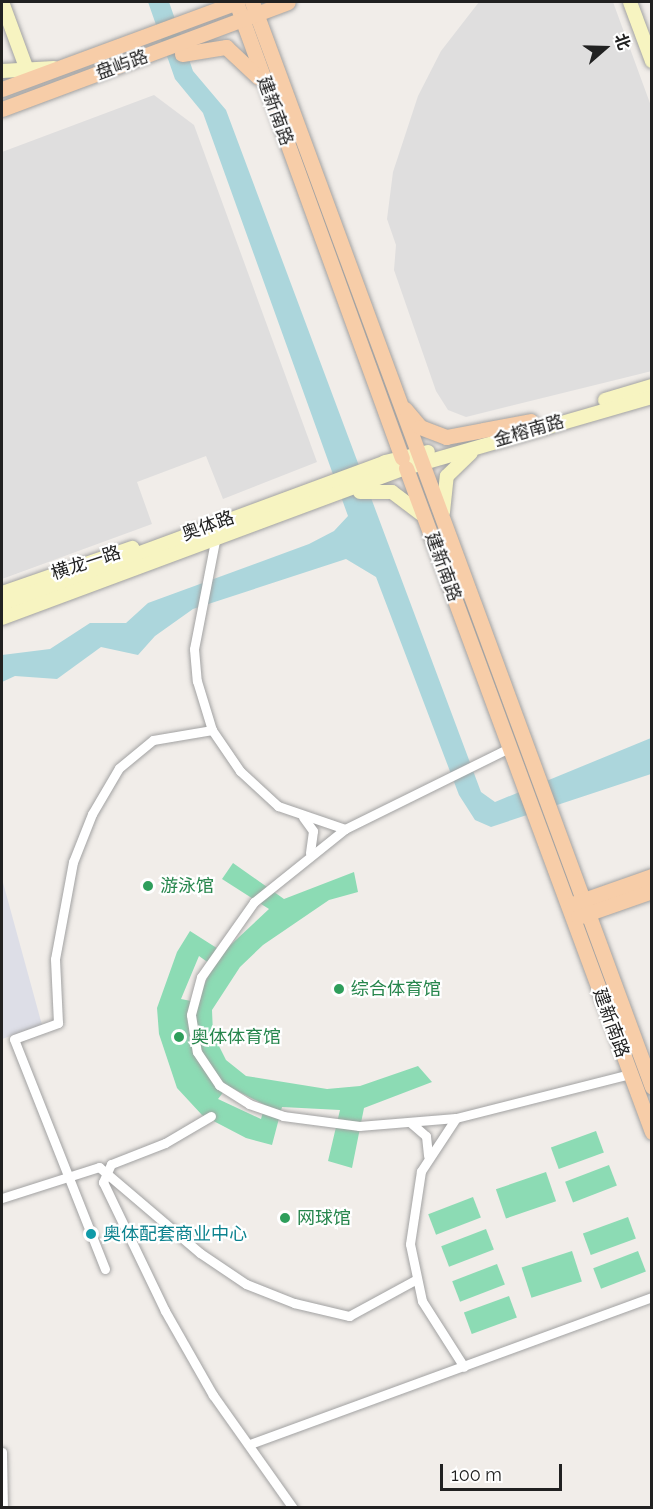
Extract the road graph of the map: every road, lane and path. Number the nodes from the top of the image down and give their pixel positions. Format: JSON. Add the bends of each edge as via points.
{"nodes":[{"id":1,"x":2,"y":2,"type":"edge"},
{"id":2,"x":204,"y":2,"type":"edge"},
{"id":3,"x":236,"y":2,"type":"edge"},
{"id":4,"x":288,"y":2,"type":"edge"},
{"id":5,"x":630,"y":2,"type":"edge"},
{"id":6,"x":250,"y":12,"type":"edge"},
{"id":7,"x":179,"y":22,"type":"junction"},
{"id":8,"x":651,"y":61,"type":"edge"},
{"id":9,"x":2,"y":71,"type":"edge"},
{"id":10,"x":104,"y":71,"type":"junction"},
{"id":11,"x":28,"y":72,"type":"junction"},
{"id":12,"x":2,"y":89,"type":"edge"},
{"id":13,"x":269,"y":94,"type":"junction"},
{"id":14,"x":2,"y":110,"type":"edge"},
{"id":15,"x":651,"y":386,"type":"edge"},
{"id":16,"x":651,"y":397,"type":"edge"},
{"id":17,"x":397,"y":398,"type":"junction"},
{"id":18,"x":531,"y":421,"type":"junction"},
{"id":19,"x":483,"y":445,"type":"junction"},
{"id":20,"x":412,"y":461,"type":"junction"},
{"id":21,"x":297,"y":510,"type":"junction"},
{"id":22,"x":425,"y":520,"type":"junction"},
{"id":23,"x":172,"y":539,"type":"junction"},
{"id":24,"x":214,"y":541,"type":"junction"},
{"id":25,"x":452,"y":549,"type":"junction"},
{"id":26,"x":2,"y":593,"type":"edge"},
{"id":27,"x":2,"y":604,"type":"edge"},
{"id":28,"x":2,"y":618,"type":"edge"},
{"id":29,"x":212,"y":730,"type":"junction"},
{"id":30,"x":509,"y":748,"type":"junction"},
{"id":31,"x":532,"y":787,"type":"junction"},
{"id":32,"x":301,"y":816,"type":"junction"},
{"id":33,"x":345,"y":829,"type":"junction"},
{"id":34,"x":310,"y":853,"type":"junction"},
{"id":35,"x":651,"y":876,"type":"edge"},
{"id":36,"x":651,"y":891,"type":"edge"},
{"id":37,"x":578,"y":910,"type":"junction"},
{"id":38,"x":630,"y":1074,"type":"junction"},
{"id":39,"x":651,"y":1087,"type":"edge"},
{"id":40,"x":211,"y":1116,"type":"dead end"},
{"id":41,"x":456,"y":1118,"type":"junction"},
{"id":42,"x":411,"y":1124,"type":"junction"},
{"id":43,"x":651,"y":1132,"type":"edge"},
{"id":44,"x":427,"y":1158,"type":"junction"},
{"id":45,"x":104,"y":1171,"type":"junction"},
{"id":46,"x":66,"y":1177,"type":"junction"},
{"id":47,"x":2,"y":1198,"type":"edge"},
{"id":48,"x":105,"y":1269,"type":"dead end"},
{"id":49,"x":415,"y":1280,"type":"junction"},
{"id":50,"x":651,"y":1298,"type":"edge"},
{"id":51,"x":464,"y":1367,"type":"junction"},
{"id":52,"x":249,"y":1444,"type":"junction"},
{"id":53,"x":2,"y":1452,"type":"edge"},
{"id":54,"x":3,"y":1508,"type":"edge"},
{"id":55,"x":293,"y":1508,"type":"edge"}],
"edges":[{"from":1,"to":11,"type":"main road"},
{"from":2,"to":7,"type":"main road"},
{"from":3,"to":6,"type":"main road","name":"建新南路"},
{"from":3,"to":7,"type":"main road","name":"盘屿路"},
{"from":4,"to":6,"type":"main road","name":"盘屿路"},
{"from":5,"to":8,"type":"main road"},
{"from":6,"to":10,"type":"main road","name":"盘屿路"},
{"from":6,"to":13,"type":"main road","name":"建新南路"},
{"from":6,"to":17,"type":"main road","name":"建新南路"},
{"from":7,"to":11,"type":"main road","name":"盘屿路","via":[[54,68]]},
{"from":9,"to":11,"type":"main road"},
{"from":10,"to":13,"type":"main road","via":[[134,71],[219,45],[243,59]]},
{"from":10,"to":14,"type":"main road","name":"盘屿路"},
{"from":11,"to":12,"type":"main road","name":"盘屿路"},
{"from":13,"to":20,"type":"main road","name":"建新南路"},
{"from":15,"to":18,"type":"main road","name":"金榕南路"},
{"from":16,"to":19,"type":"main road","name":"金榕南路"},
{"from":17,"to":18,"type":"main road","via":[[420,427],[446,437]]},
{"from":17,"to":20,"type":"main road","name":"建新南路"},
{"from":18,"to":20,"type":"main road","name":"金榕南路"},
{"from":19,"to":20,"type":"main road","name":"金榕南路"},
{"from":19,"to":25,"type":"main road","via":[[455,463],[443,485],[442,507]]},
{"from":20,"to":21,"type":"main road","name":"奥体路"},
{"from":20,"to":22,"type":"main road","name":"建新南路"},
{"from":20,"to":23,"type":"main road","name":"奥体路"},
{"from":20,"to":25,"type":"main road","name":"建新南路"},
{"from":21,"to":22,"type":"main road","via":[[384,489],[407,500]]},
{"from":21,"to":24,"type":"main road","name":"奥体路"},
{"from":22,"to":30,"type":"main road","name":"建新南路"},
{"from":23,"to":26,"type":"main road","name":"横龙一路","via":[[108,554]]},
{"from":23,"to":27,"type":"main road","name":"奥体路"},
{"from":24,"to":28,"type":"main road","name":"奥体路"},
{"from":24,"to":29,"type":"street","via":[[198,617],[197,681]]},
{"from":25,"to":31,"type":"main road","name":"建新南路"},
{"from":29,"to":32,"type":"street","via":[[249,781]]},
{"from":29,"to":46,"type":"street","via":[[153,740],[120,768],[92,814],[73,862],[55,959],[58,1023],[14,1039]]},
{"from":30,"to":31,"type":"main road","name":"建新南路"},
{"from":30,"to":33,"type":"street","via":[[434,781]]},
{"from":31,"to":37,"type":"main road","name":"建新南路"},
{"from":32,"to":33,"type":"street"},
{"from":32,"to":34,"type":"street","via":[[313,831]]},
{"from":33,"to":34,"type":"street"},
{"from":34,"to":42,"type":"street","via":[[241,916],[206,967],[192,1004],[197,1052],[219,1085],[274,1113],[351,1125]]},
{"from":35,"to":37,"type":"main road"},
{"from":36,"to":37,"type":"main road"},
{"from":37,"to":38,"type":"main road","name":"建新南路"},
{"from":37,"to":39,"type":"main road","name":"建新南路"},
{"from":38,"to":41,"type":"street"},
{"from":38,"to":43,"type":"main road","name":"建新南路"},
{"from":40,"to":45,"type":"street"},
{"from":41,"to":42,"type":"street"},
{"from":41,"to":44,"type":"street"},
{"from":42,"to":44,"type":"street","via":[[426,1136]]},
{"from":44,"to":49,"type":"street","via":[[410,1220]]},
{"from":45,"to":46,"type":"street","via":[[93,1168]]},
{"from":45,"to":49,"type":"street","via":[[200,1253],[246,1284],[294,1303],[349,1316]]},
{"from":45,"to":52,"type":"street","via":[[103,1182],[165,1311],[213,1395]]},
{"from":46,"to":47,"type":"street"},
{"from":46,"to":48,"type":"street"},
{"from":49,"to":51,"type":"street","via":[[430,1318]]},
{"from":50,"to":51,"type":"street"},
{"from":51,"to":52,"type":"street"},
{"from":52,"to":55,"type":"street"},
{"from":53,"to":54,"type":"street"}]}
